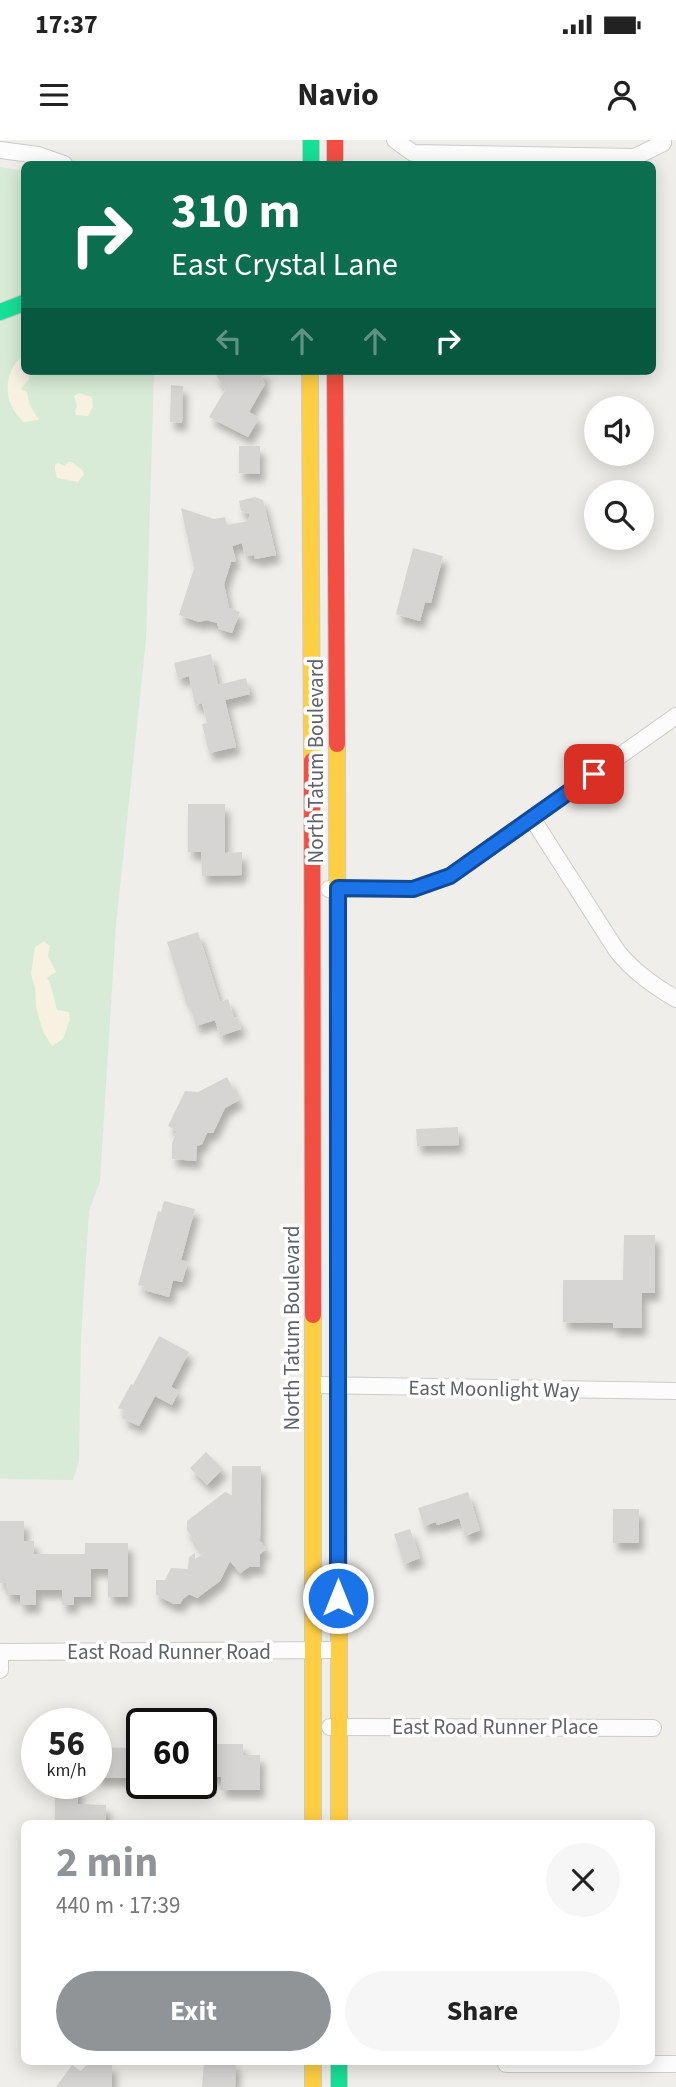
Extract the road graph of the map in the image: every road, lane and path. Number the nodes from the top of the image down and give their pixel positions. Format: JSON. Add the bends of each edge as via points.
{"nodes":[{"id":1,"x":311,"y":140,"type":"edge"},
{"id":2,"x":335,"y":140,"type":"edge"},
{"id":3,"x":395,"y":140,"type":"edge"},
{"id":4,"x":665,"y":142,"type":"edge"},
{"id":5,"x":537,"y":148,"type":"edge"},
{"id":6,"x":0,"y":150,"type":"edge"},
{"id":7,"x":55,"y":161,"type":"edge"},
{"id":8,"x":311,"y":161,"type":"edge"},
{"id":9,"x":335,"y":161,"type":"edge"},
{"id":10,"x":21,"y":304,"type":"edge"},
{"id":11,"x":0,"y":312,"type":"edge"},
{"id":12,"x":310,"y":375,"type":"edge"},
{"id":13,"x":335,"y":375,"type":"edge"},
{"id":14,"x":676,"y":716,"type":"edge"},
{"id":15,"x":532,"y":818,"type":"junction"},
{"id":16,"x":338,"y":888,"type":"junction"},
{"id":17,"x":312,"y":889,"type":"junction"},
{"id":18,"x":676,"y":999,"type":"edge"},
{"id":19,"x":313,"y":1385,"type":"junction"},
{"id":20,"x":338,"y":1386,"type":"junction"},
{"id":21,"x":676,"y":1391,"type":"edge"},
{"id":22,"x":338,"y":1650,"type":"junction"},
{"id":23,"x":313,"y":1651,"type":"junction"},
{"id":24,"x":0,"y":1652,"type":"edge"},
{"id":25,"x":0,"y":1670,"type":"edge"},
{"id":26,"x":313,"y":1727,"type":"junction"},
{"id":27,"x":338,"y":1727,"type":"junction"},
{"id":28,"x":653,"y":1728,"type":"dead end"},
{"id":29,"x":313,"y":1820,"type":"edge"},
{"id":30,"x":338,"y":1820,"type":"edge"},
{"id":31,"x":655,"y":2064,"type":"edge"},
{"id":32,"x":676,"y":2064,"type":"edge"},
{"id":33,"x":313,"y":2065,"type":"edge"},
{"id":34,"x":339,"y":2065,"type":"edge"},
{"id":35,"x":313,"y":2087,"type":"edge"},
{"id":36,"x":340,"y":2087,"type":"edge"}],
"edges":[{"from":1,"to":8,"type":"main road"},
{"from":2,"to":9,"type":"main road"},
{"from":3,"to":5,"type":"street","via":[[413,153]]},
{"from":4,"to":5,"type":"street","via":[[635,157]]},
{"from":6,"to":7,"type":"street"},
{"from":10,"to":11,"type":"main road"},
{"from":12,"to":17,"type":"main road","name":"North Tatum Boulevard"},
{"from":13,"to":16,"type":"main road","name":"North Tatum Boulevard"},
{"from":14,"to":15,"type":"street"},
{"from":15,"to":16,"type":"street","via":[[450,876],[432,883],[413,889]]},
{"from":15,"to":18,"type":"street","via":[[617,951],[631,968]]},
{"from":16,"to":17,"type":"street"},
{"from":16,"to":20,"type":"main road","name":"North Tatum Boulevard"},
{"from":17,"to":19,"type":"main road","name":"North Tatum Boulevard"},
{"from":19,"to":20,"type":"street","name":"East Moonlight Way"},
{"from":19,"to":23,"type":"main road","name":"North Tatum Boulevard"},
{"from":20,"to":21,"type":"street","name":"East Moonlight Way"},
{"from":20,"to":22,"type":"main road","name":"North Tatum Boulevard"},
{"from":22,"to":23,"type":"street","name":"East Road Runner Road"},
{"from":22,"to":27,"type":"main road","name":"North Tatum Boulevard"},
{"from":23,"to":24,"type":"street","name":"East Road Runner Road"},
{"from":23,"to":26,"type":"main road","name":"North Tatum Boulevard"},
{"from":24,"to":25,"type":"street"},
{"from":26,"to":27,"type":"street","name":"East Road Runner Place"},
{"from":26,"to":29,"type":"main road","name":"North Tatum Boulevard"},
{"from":27,"to":28,"type":"street","name":"East Road Runner Place"},
{"from":27,"to":30,"type":"main road","name":"North Tatum Boulevard"},
{"from":31,"to":32,"type":"street"},
{"from":33,"to":35,"type":"main road"},
{"from":34,"to":36,"type":"main road"}]}
